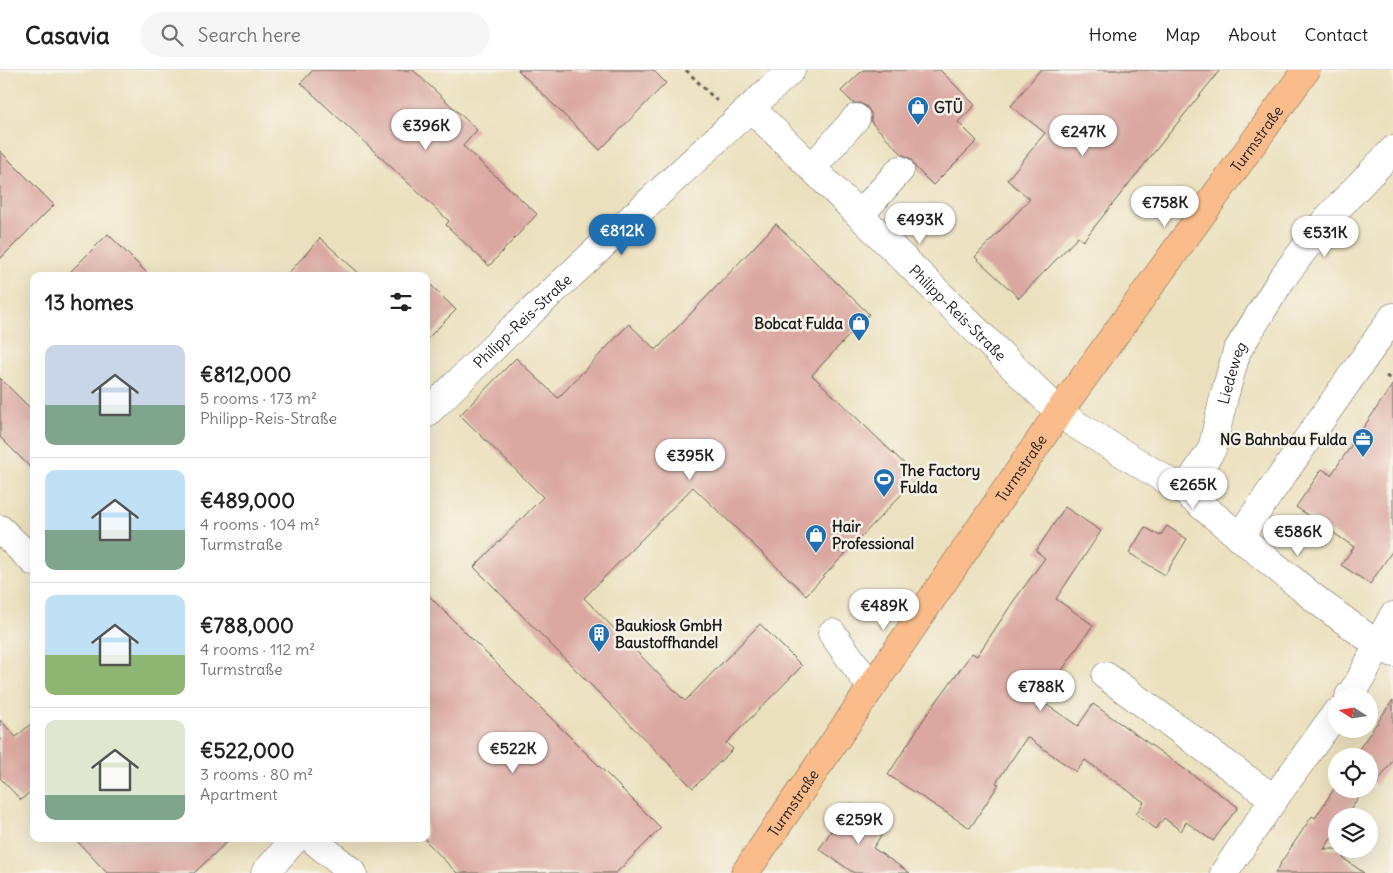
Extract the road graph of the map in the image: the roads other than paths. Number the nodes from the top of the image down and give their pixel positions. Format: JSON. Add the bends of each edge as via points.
{"nodes":[{"id":1,"x":791,"y":70,"type":"edge"},
{"id":2,"x":1306,"y":70,"type":"edge"},
{"id":3,"x":744,"y":114,"type":"junction"},
{"id":4,"x":856,"y":118,"type":"dead end"},
{"id":5,"x":1393,"y":150,"type":"edge"},
{"id":6,"x":812,"y":168,"type":"junction"},
{"id":7,"x":900,"y":170,"type":"dead end"},
{"id":8,"x":860,"y":215,"type":"junction"},
{"id":9,"x":1393,"y":317,"type":"edge"},
{"id":10,"x":430,"y":410,"type":"edge"},
{"id":11,"x":1059,"y":412,"type":"junction"},
{"id":12,"x":1184,"y":491,"type":"junction"},
{"id":13,"x":0,"y":529,"type":"edge"},
{"id":14,"x":1240,"y":537,"type":"junction"},
{"id":15,"x":30,"y":558,"type":"edge"},
{"id":16,"x":1393,"y":616,"type":"edge"},
{"id":17,"x":832,"y":633,"type":"dead end"},
{"id":18,"x":1385,"y":649,"type":"edge"},
{"id":19,"x":1106,"y":676,"type":"dead end"},
{"id":20,"x":872,"y":687,"type":"junction"},
{"id":21,"x":1355,"y":688,"type":"edge"},
{"id":22,"x":1328,"y":724,"type":"edge"},
{"id":23,"x":1274,"y":799,"type":"junction"},
{"id":24,"x":292,"y":842,"type":"edge"},
{"id":25,"x":316,"y":842,"type":"edge"},
{"id":26,"x":265,"y":873,"type":"edge"},
{"id":27,"x":353,"y":873,"type":"edge"},
{"id":28,"x":745,"y":873,"type":"edge"},
{"id":29,"x":1224,"y":873,"type":"edge"}],
"edges":[{"from":1,"to":3,"type":"street","name":"Philipp-Reis-Straße"},
{"from":2,"to":11,"type":"main road","name":"Turmstraße"},
{"from":3,"to":6,"type":"street","name":"Philipp-Reis-Straße"},
{"from":3,"to":10,"type":"street","name":"Philipp-Reis-Straße","via":[[512,329]]},
{"from":4,"to":6,"type":"street"},
{"from":5,"to":12,"type":"street","name":"Liedeweg","via":[[1321,228],[1281,280],[1237,351],[1212,449]]},
{"from":6,"to":8,"type":"street","name":"Philipp-Reis-Straße"},
{"from":7,"to":8,"type":"street"},
{"from":8,"to":11,"type":"street","name":"Philipp-Reis-Straße"},
{"from":9,"to":14,"type":"street"},
{"from":11,"to":12,"type":"street"},
{"from":11,"to":20,"type":"main road","name":"Turmstraße"},
{"from":12,"to":14,"type":"street"},
{"from":13,"to":15,"type":"street"},
{"from":14,"to":18,"type":"street","via":[[1319,602]]},
{"from":16,"to":18,"type":"street"},
{"from":17,"to":20,"type":"street"},
{"from":18,"to":21,"type":"street"},
{"from":19,"to":23,"type":"street"},
{"from":20,"to":28,"type":"main road","name":"Turmstraße"},
{"from":22,"to":23,"type":"street"},
{"from":23,"to":29,"type":"street"},
{"from":24,"to":26,"type":"street"},
{"from":25,"to":27,"type":"street"}]}
